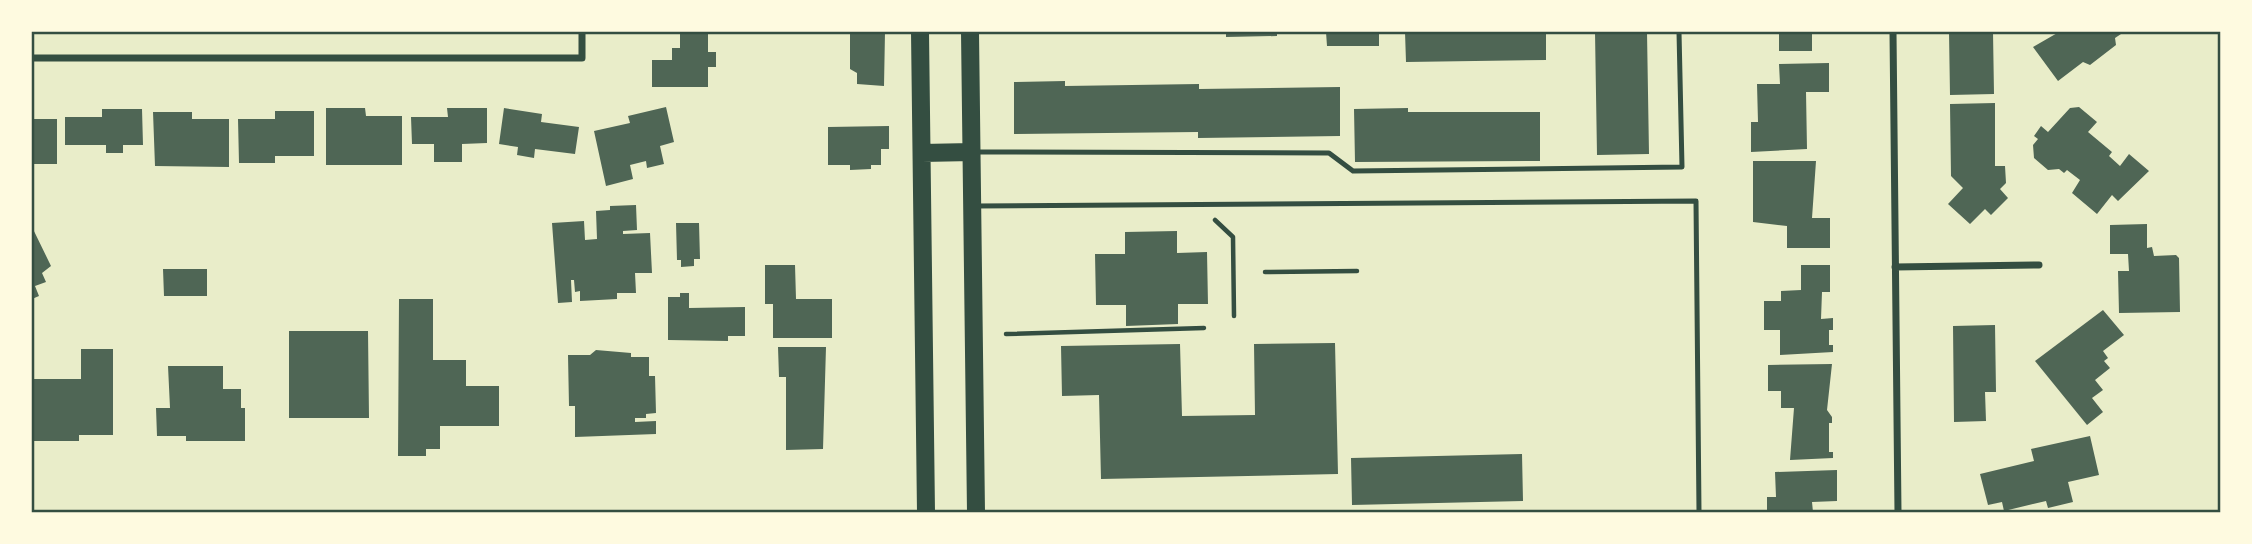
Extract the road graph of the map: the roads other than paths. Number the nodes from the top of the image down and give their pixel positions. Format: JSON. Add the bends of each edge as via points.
{"nodes":[{"id":1,"x":582,"y":32,"type":"edge"},
{"id":2,"x":920,"y":32,"type":"edge"},
{"id":3,"x":970,"y":32,"type":"edge"},
{"id":4,"x":1679,"y":32,"type":"edge"},
{"id":5,"x":1893,"y":32,"type":"edge"},
{"id":6,"x":32,"y":58,"type":"edge"},
{"id":7,"x":972,"y":152,"type":"junction"},
{"id":8,"x":922,"y":153,"type":"junction"},
{"id":9,"x":972,"y":206,"type":"junction"},
{"id":10,"x":2039,"y":265,"type":"dead end"},
{"id":11,"x":1895,"y":267,"type":"junction"},
{"id":12,"x":926,"y":513,"type":"edge"},
{"id":13,"x":976,"y":513,"type":"edge"},
{"id":14,"x":1699,"y":513,"type":"edge"},
{"id":15,"x":1898,"y":513,"type":"edge"}],
"edges":[{"from":1,"to":6,"type":"street","via":[[582,58]]},
{"from":2,"to":8,"type":"main road"},
{"from":3,"to":7,"type":"main road"},
{"from":4,"to":7,"type":"lane","via":[[1682,167],[1353,171],[1329,153]]},
{"from":5,"to":11,"type":"street"},
{"from":7,"to":8,"type":"main road"},
{"from":7,"to":9,"type":"main road"},
{"from":8,"to":12,"type":"main road"},
{"from":9,"to":13,"type":"main road"},
{"from":9,"to":14,"type":"lane","via":[[1696,201]]},
{"from":10,"to":11,"type":"street"},
{"from":11,"to":15,"type":"street"}]}
